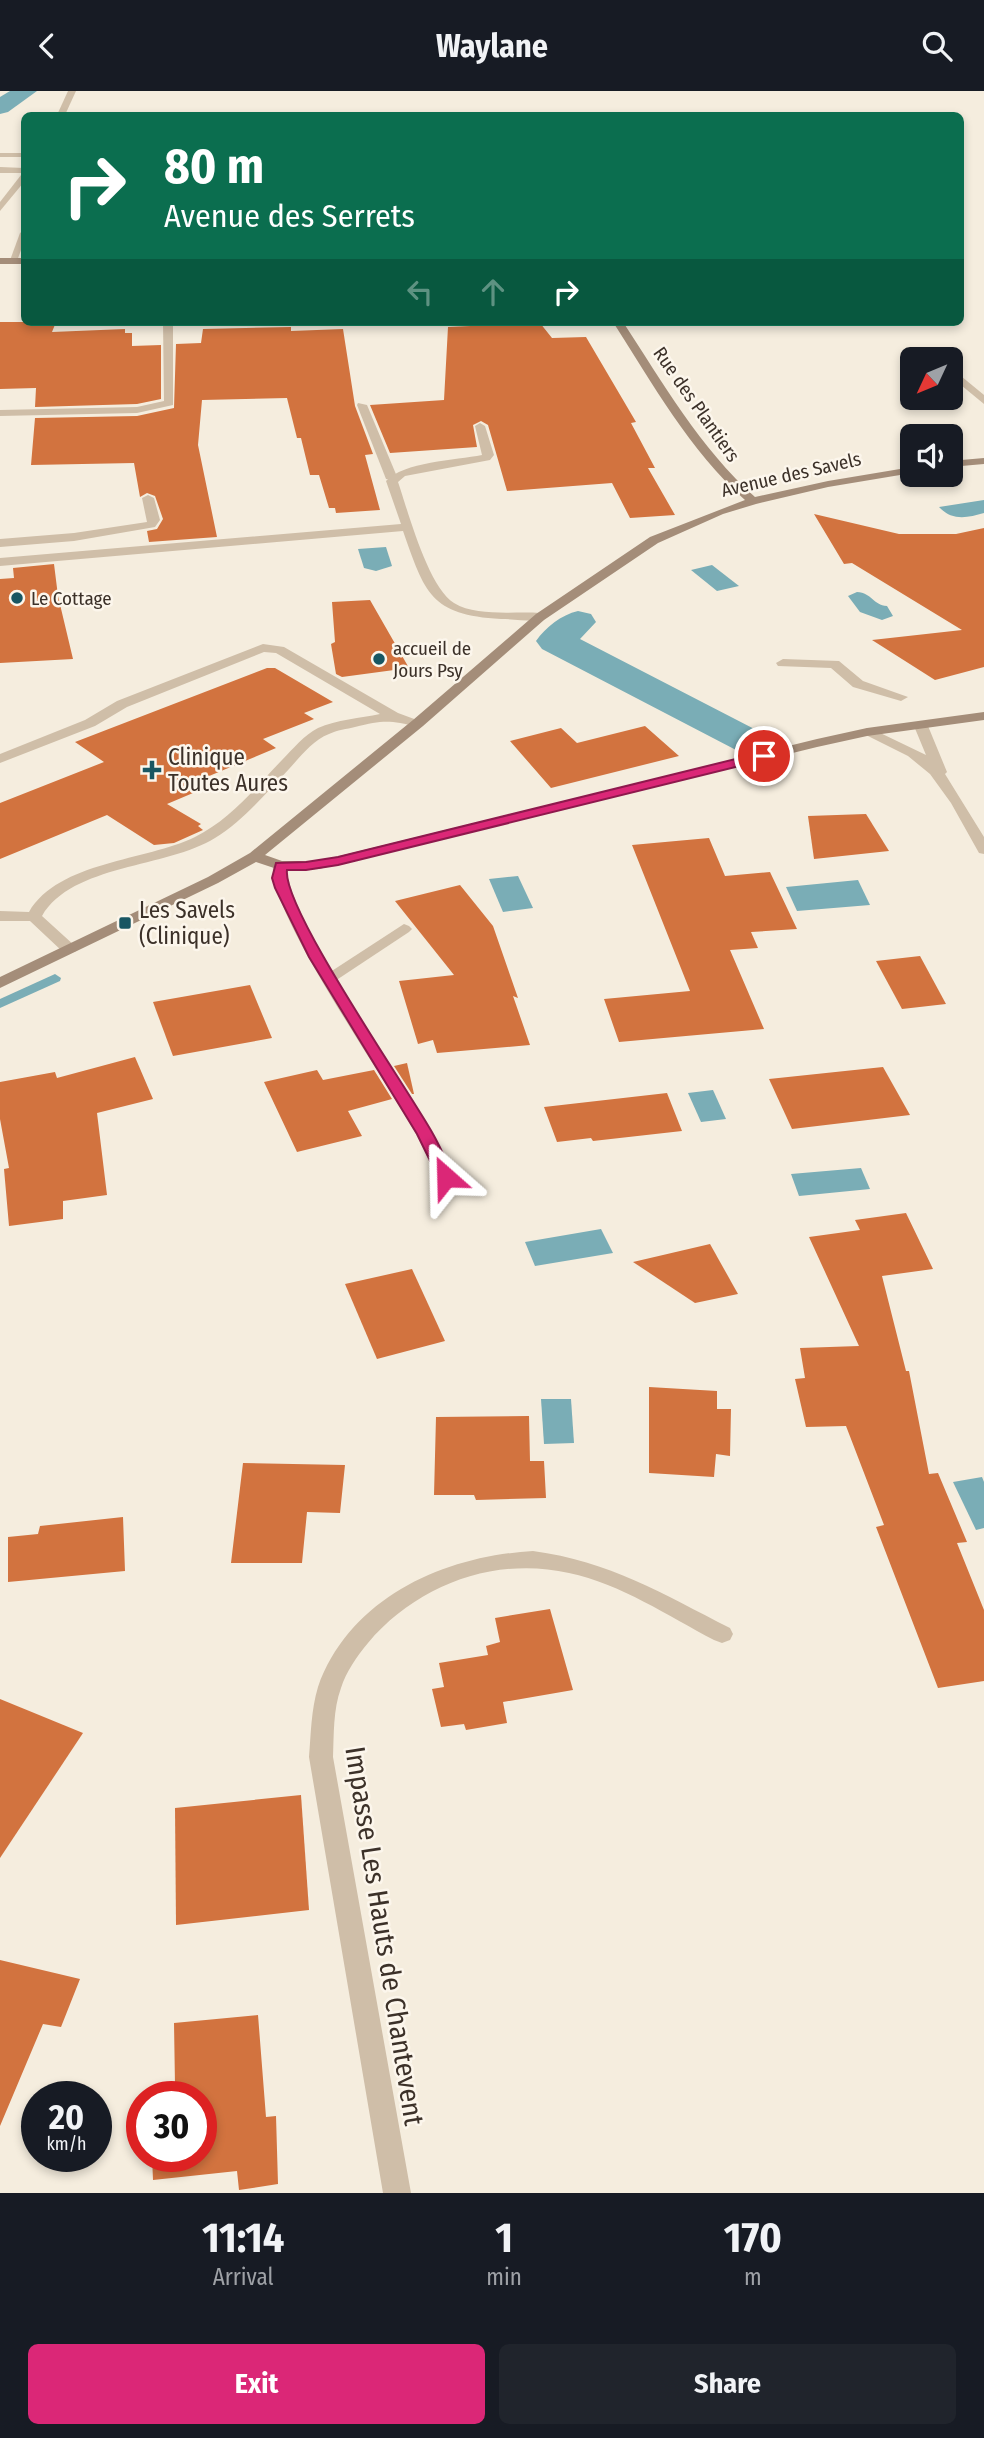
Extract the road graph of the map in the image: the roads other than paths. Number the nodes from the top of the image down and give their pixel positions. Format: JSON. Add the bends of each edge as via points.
{"nodes":[{"id":1,"x":72,"y":91,"type":"edge"},
{"id":2,"x":62,"y":112,"type":"edge"},
{"id":3,"x":0,"y":155,"type":"edge"},
{"id":4,"x":21,"y":155,"type":"edge"},
{"id":5,"x":0,"y":170,"type":"edge"},
{"id":6,"x":21,"y":171,"type":"edge"},
{"id":7,"x":21,"y":181,"type":"edge"},
{"id":8,"x":0,"y":208,"type":"edge"},
{"id":9,"x":21,"y":240,"type":"edge"},
{"id":10,"x":0,"y":261,"type":"edge"},
{"id":11,"x":12,"y":261,"type":"junction"},
{"id":12,"x":21,"y":261,"type":"edge"},
{"id":13,"x":168,"y":326,"type":"edge"},
{"id":14,"x":621,"y":326,"type":"edge"},
{"id":15,"x":963,"y":382,"type":"edge"},
{"id":16,"x":984,"y":401,"type":"edge"},
{"id":17,"x":362,"y":405,"type":"dead end"},
{"id":18,"x":0,"y":413,"type":"edge"},
{"id":19,"x":480,"y":426,"type":"dead end"},
{"id":20,"x":984,"y":461,"type":"edge"},
{"id":21,"x":963,"y":463,"type":"edge"},
{"id":22,"x":900,"y":472,"type":"edge"},
{"id":23,"x":392,"y":479,"type":"junction"},
{"id":24,"x":148,"y":498,"type":"dead end"},
{"id":25,"x":753,"y":501,"type":"junction"},
{"id":26,"x":409,"y":527,"type":"junction"},
{"id":27,"x":0,"y":543,"type":"edge"},
{"id":28,"x":0,"y":562,"type":"edge"},
{"id":29,"x":540,"y":617,"type":"junction"},
{"id":30,"x":783,"y":663,"type":"dead end"},
{"id":31,"x":901,"y":697,"type":"dead end"},
{"id":32,"x":393,"y":716,"type":"junction"},
{"id":33,"x":984,"y":716,"type":"edge"},
{"id":34,"x":418,"y":723,"type":"junction"},
{"id":35,"x":921,"y":726,"type":"junction"},
{"id":36,"x":867,"y":733,"type":"junction"},
{"id":37,"x":0,"y":759,"type":"edge"},
{"id":38,"x":944,"y":782,"type":"junction"},
{"id":39,"x":984,"y":850,"type":"edge"},
{"id":40,"x":255,"y":856,"type":"junction"},
{"id":41,"x":280,"y":866,"type":"junction"},
{"id":42,"x":0,"y":916,"type":"edge"},
{"id":43,"x":34,"y":917,"type":"junction"},
{"id":44,"x":404,"y":929,"type":"dead end"},
{"id":45,"x":69,"y":949,"type":"junction"},
{"id":46,"x":329,"y":978,"type":"junction"},
{"id":47,"x":0,"y":983,"type":"edge"},
{"id":48,"x":446,"y":1177,"type":"dead end"},
{"id":49,"x":722,"y":1634,"type":"dead end"},
{"id":50,"x":397,"y":2193,"type":"edge"}],
"edges":[{"from":1,"to":2,"type":"street"},
{"from":3,"to":4,"type":"street"},
{"from":5,"to":6,"type":"street"},
{"from":7,"to":8,"type":"street"},
{"from":9,"to":11,"type":"street"},
{"from":10,"to":11,"type":"street"},
{"from":11,"to":12,"type":"street"},
{"from":13,"to":18,"type":"street","via":[[169,403],[137,410]]},
{"from":14,"to":25,"type":"street","name":"Rue des Plantiers","via":[[694,434],[736,488]]},
{"from":15,"to":16,"type":"street"},
{"from":17,"to":23,"type":"street"},
{"from":19,"to":23,"type":"street","via":[[486,458],[401,473]]},
{"from":20,"to":21,"type":"street"},
{"from":22,"to":25,"type":"street","name":"Avenue des Savels"},
{"from":23,"to":26,"type":"street"},
{"from":24,"to":27,"type":"street","via":[[154,520],[151,525]]},
{"from":25,"to":29,"type":"street","name":"Avenue des Savels","via":[[654,540]]},
{"from":26,"to":28,"type":"street"},
{"from":26,"to":29,"type":"street","via":[[435,593],[447,605]]},
{"from":29,"to":34,"type":"street","name":"Avenue des Savels"},
{"from":30,"to":31,"type":"street","via":[[834,664],[858,684]]},
{"from":32,"to":34,"type":"street"},
{"from":32,"to":37,"type":"street","via":[[279,650],[263,648]]},
{"from":32,"to":43,"type":"street","via":[[323,731],[212,835],[87,876],[44,903]]},
{"from":33,"to":35,"type":"street"},
{"from":34,"to":40,"type":"street","name":"Avenue des Savels"},
{"from":35,"to":36,"type":"street"},
{"from":35,"to":38,"type":"street"},
{"from":36,"to":38,"type":"street","via":[[915,754]]},
{"from":36,"to":41,"type":"street","via":[[338,861]]},
{"from":38,"to":39,"type":"street"},
{"from":40,"to":41,"type":"street"},
{"from":40,"to":45,"type":"street","name":"Avenue des Savels"},
{"from":41,"to":46,"type":"street","via":[[282,888]]},
{"from":42,"to":43,"type":"street"},
{"from":43,"to":45,"type":"street"},
{"from":44,"to":46,"type":"street"},
{"from":45,"to":47,"type":"street","name":"Avenue des Savels"},
{"from":46,"to":48,"type":"street","via":[[425,1134]]},
{"from":49,"to":50,"type":"street","name":"Impasse Les Hauts de Chantevent","via":[[623,1584],[569,1564],[529,1558],[503,1560],[426,1583],[387,1609],[356,1641],[332,1679],[323,1713],[321,1757]]}]}
